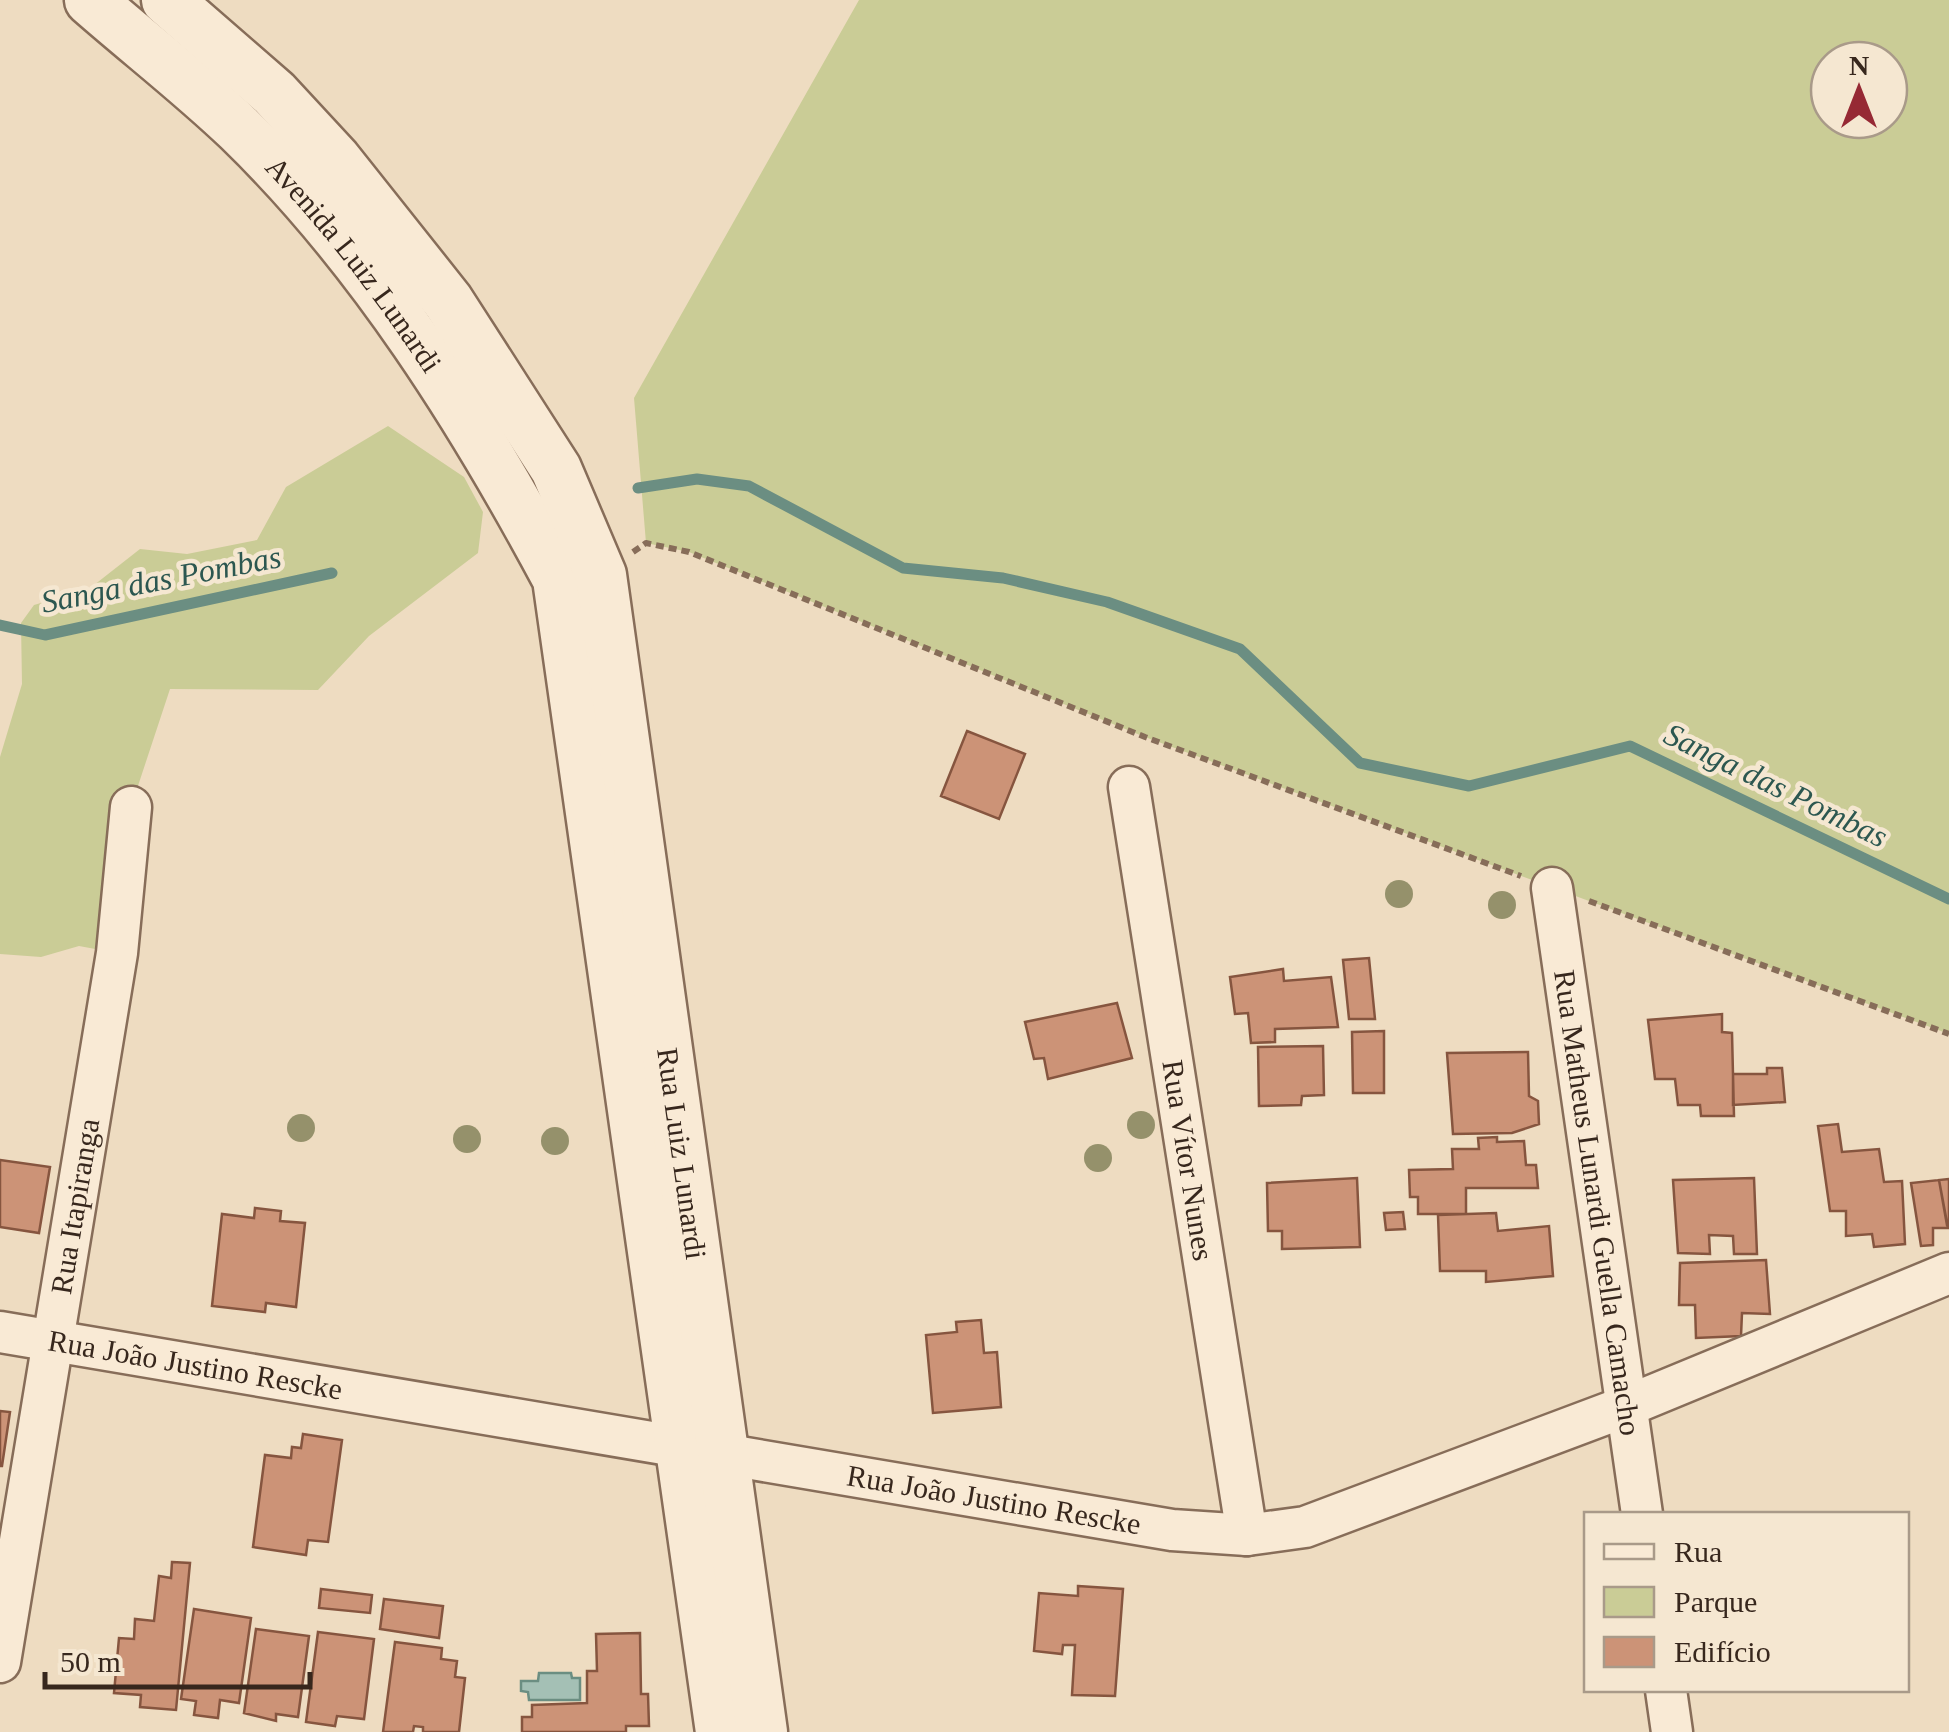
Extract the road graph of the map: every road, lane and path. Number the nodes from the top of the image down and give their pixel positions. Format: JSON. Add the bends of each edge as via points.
{"nodes":[{"id":1,"x":90,"y":0,"type":"edge"},
{"id":2,"x":181,"y":5,"type":"edge"},
{"id":3,"x":148,"y":50,"type":"junction"},
{"id":4,"x":579,"y":577,"type":"junction"},
{"id":5,"x":1129,"y":787,"type":"dead end"},
{"id":6,"x":131,"y":808,"type":"dead end"},
{"id":7,"x":1552,"y":888,"type":"junction"},
{"id":8,"x":1949,"y":1034,"type":"edge"},
{"id":9,"x":1949,"y":1273,"type":"edge"},
{"id":10,"x":0,"y":1332,"type":"edge"},
{"id":11,"x":55,"y":1339,"type":"junction"},
{"id":12,"x":1627,"y":1406,"type":"junction"},
{"id":13,"x":701,"y":1450,"type":"junction"},
{"id":14,"x":1642,"y":1512,"type":"edge"},
{"id":15,"x":1247,"y":1535,"type":"junction"},
{"id":16,"x":0,"y":1662,"type":"edge"},
{"id":17,"x":1666,"y":1692,"type":"edge"},
{"id":18,"x":721,"y":1732,"type":"edge"},
{"id":19,"x":762,"y":1732,"type":"edge"},
{"id":20,"x":1672,"y":1732,"type":"edge"}],
"edges":[{"from":1,"to":3,"type":"street","name":"Avenida Luiz Lunardi"},
{"from":2,"to":3,"type":"street"},
{"from":2,"to":4,"type":"street","name":"Avenida Luiz Lunardi","via":[[336,160],[438,286],[556,469]]},
{"from":3,"to":4,"type":"street","name":"Avenida Luiz Lunardi","via":[[239,129],[354,260]]},
{"from":4,"to":7,"type":"path","via":[[646,543],[689,552],[1146,737]]},
{"from":4,"to":13,"type":"street","name":"Rua Luiz Lunardi"},
{"from":5,"to":15,"type":"street","name":"Rua Vítor Nunes"},
{"from":6,"to":11,"type":"street","name":"Rua Itapiranga","via":[[117,952]]},
{"from":7,"to":8,"type":"path"},
{"from":7,"to":12,"type":"street","name":"Rua Matheus Lunardi Guella Camacho"},
{"from":9,"to":12,"type":"street","name":"Rua João Justino Rescke"},
{"from":10,"to":11,"type":"street","name":"Rua João Justino Rescke"},
{"from":11,"to":13,"type":"street","name":"Rua João Justino Rescke"},
{"from":11,"to":16,"type":"street","name":"Rua Itapiranga"},
{"from":12,"to":14,"type":"street","name":"Rua Matheus Lunardi Guella Camacho"},
{"from":12,"to":15,"type":"street","name":"Rua João Justino Rescke","via":[[1305,1528]]},
{"from":13,"to":15,"type":"street","name":"Rua João Justino Rescke","via":[[1172,1530]]},
{"from":13,"to":18,"type":"street","name":"Rua Luiz Lunardi"},
{"from":13,"to":19,"type":"street","name":"Rua Luiz Lunardi"},
{"from":17,"to":20,"type":"street"}]}
